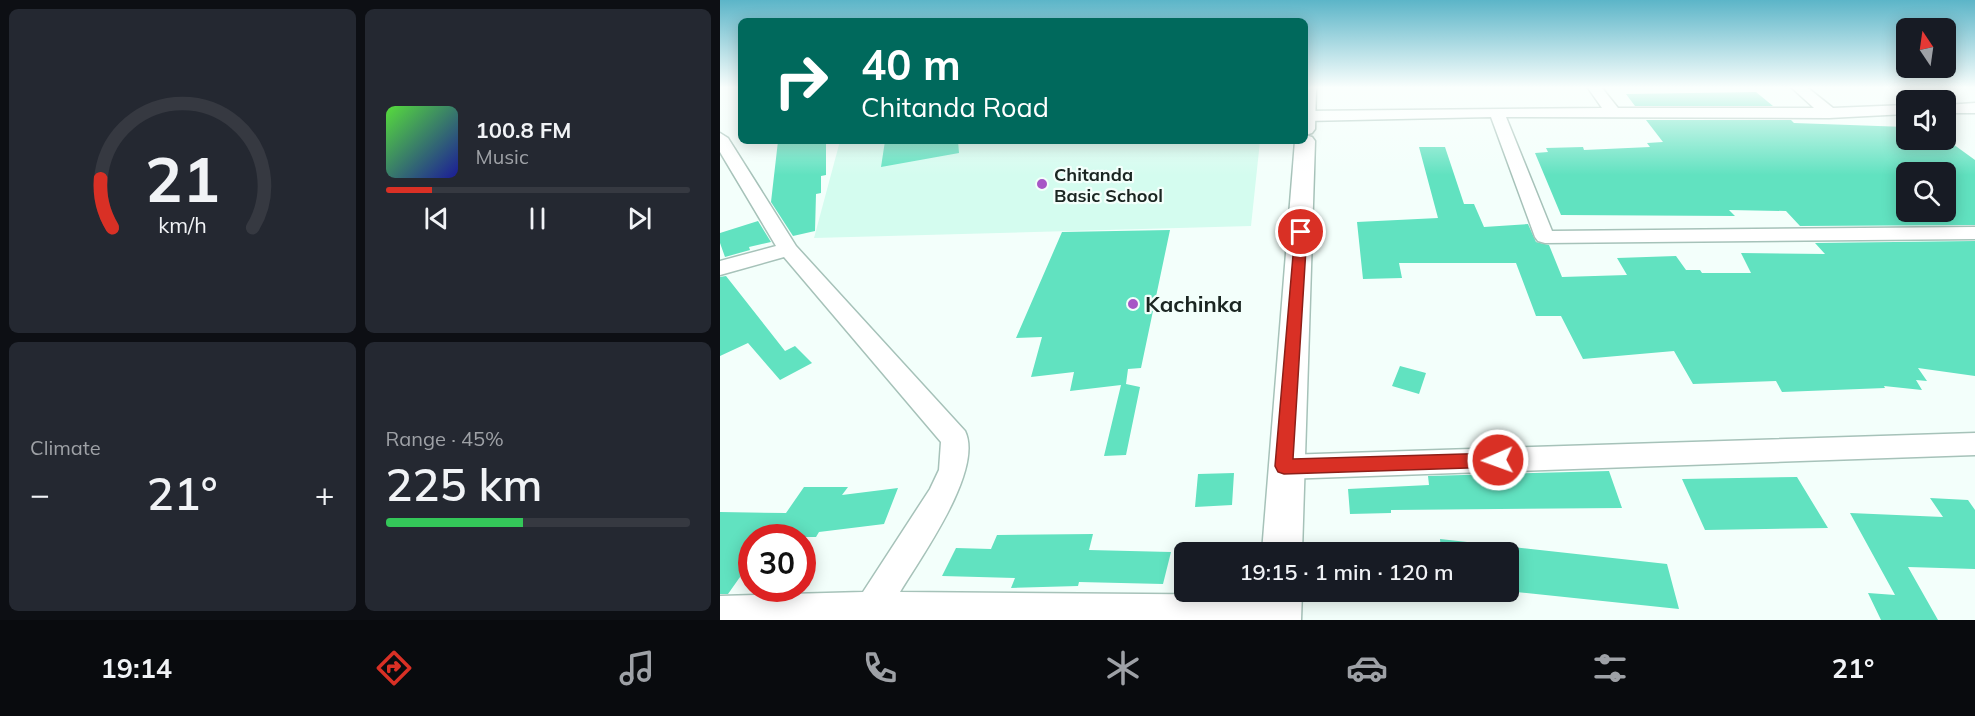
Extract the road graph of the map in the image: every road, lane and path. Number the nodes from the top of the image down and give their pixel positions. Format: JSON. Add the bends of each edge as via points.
{"nodes":[{"id":1,"x":1499,"y":117,"type":"edge"},
{"id":2,"x":720,"y":138,"type":"edge"},
{"id":3,"x":1305,"y":144,"type":"edge"},
{"id":4,"x":1975,"y":233,"type":"edge"},
{"id":5,"x":788,"y":249,"type":"junction"},
{"id":6,"x":720,"y":268,"type":"edge"},
{"id":7,"x":1975,"y":444,"type":"edge"},
{"id":8,"x":1284,"y":466,"type":"junction"},
{"id":9,"x":1282,"y":542,"type":"edge"},
{"id":10,"x":872,"y":608,"type":"junction"},
{"id":11,"x":1280,"y":608,"type":"edge"},
{"id":12,"x":720,"y":614,"type":"edge"}],
"edges":[{"from":1,"to":4,"type":"street","via":[[1545,237]]},
{"from":2,"to":5,"type":"street"},
{"from":3,"to":8,"type":"street"},
{"from":5,"to":6,"type":"street"},
{"from":5,"to":10,"type":"street","via":[[955,439],[953,470],[940,498]]},
{"from":7,"to":8,"type":"street"},
{"from":8,"to":9,"type":"street"},
{"from":10,"to":11,"type":"street"},
{"from":10,"to":12,"type":"street"}]}
